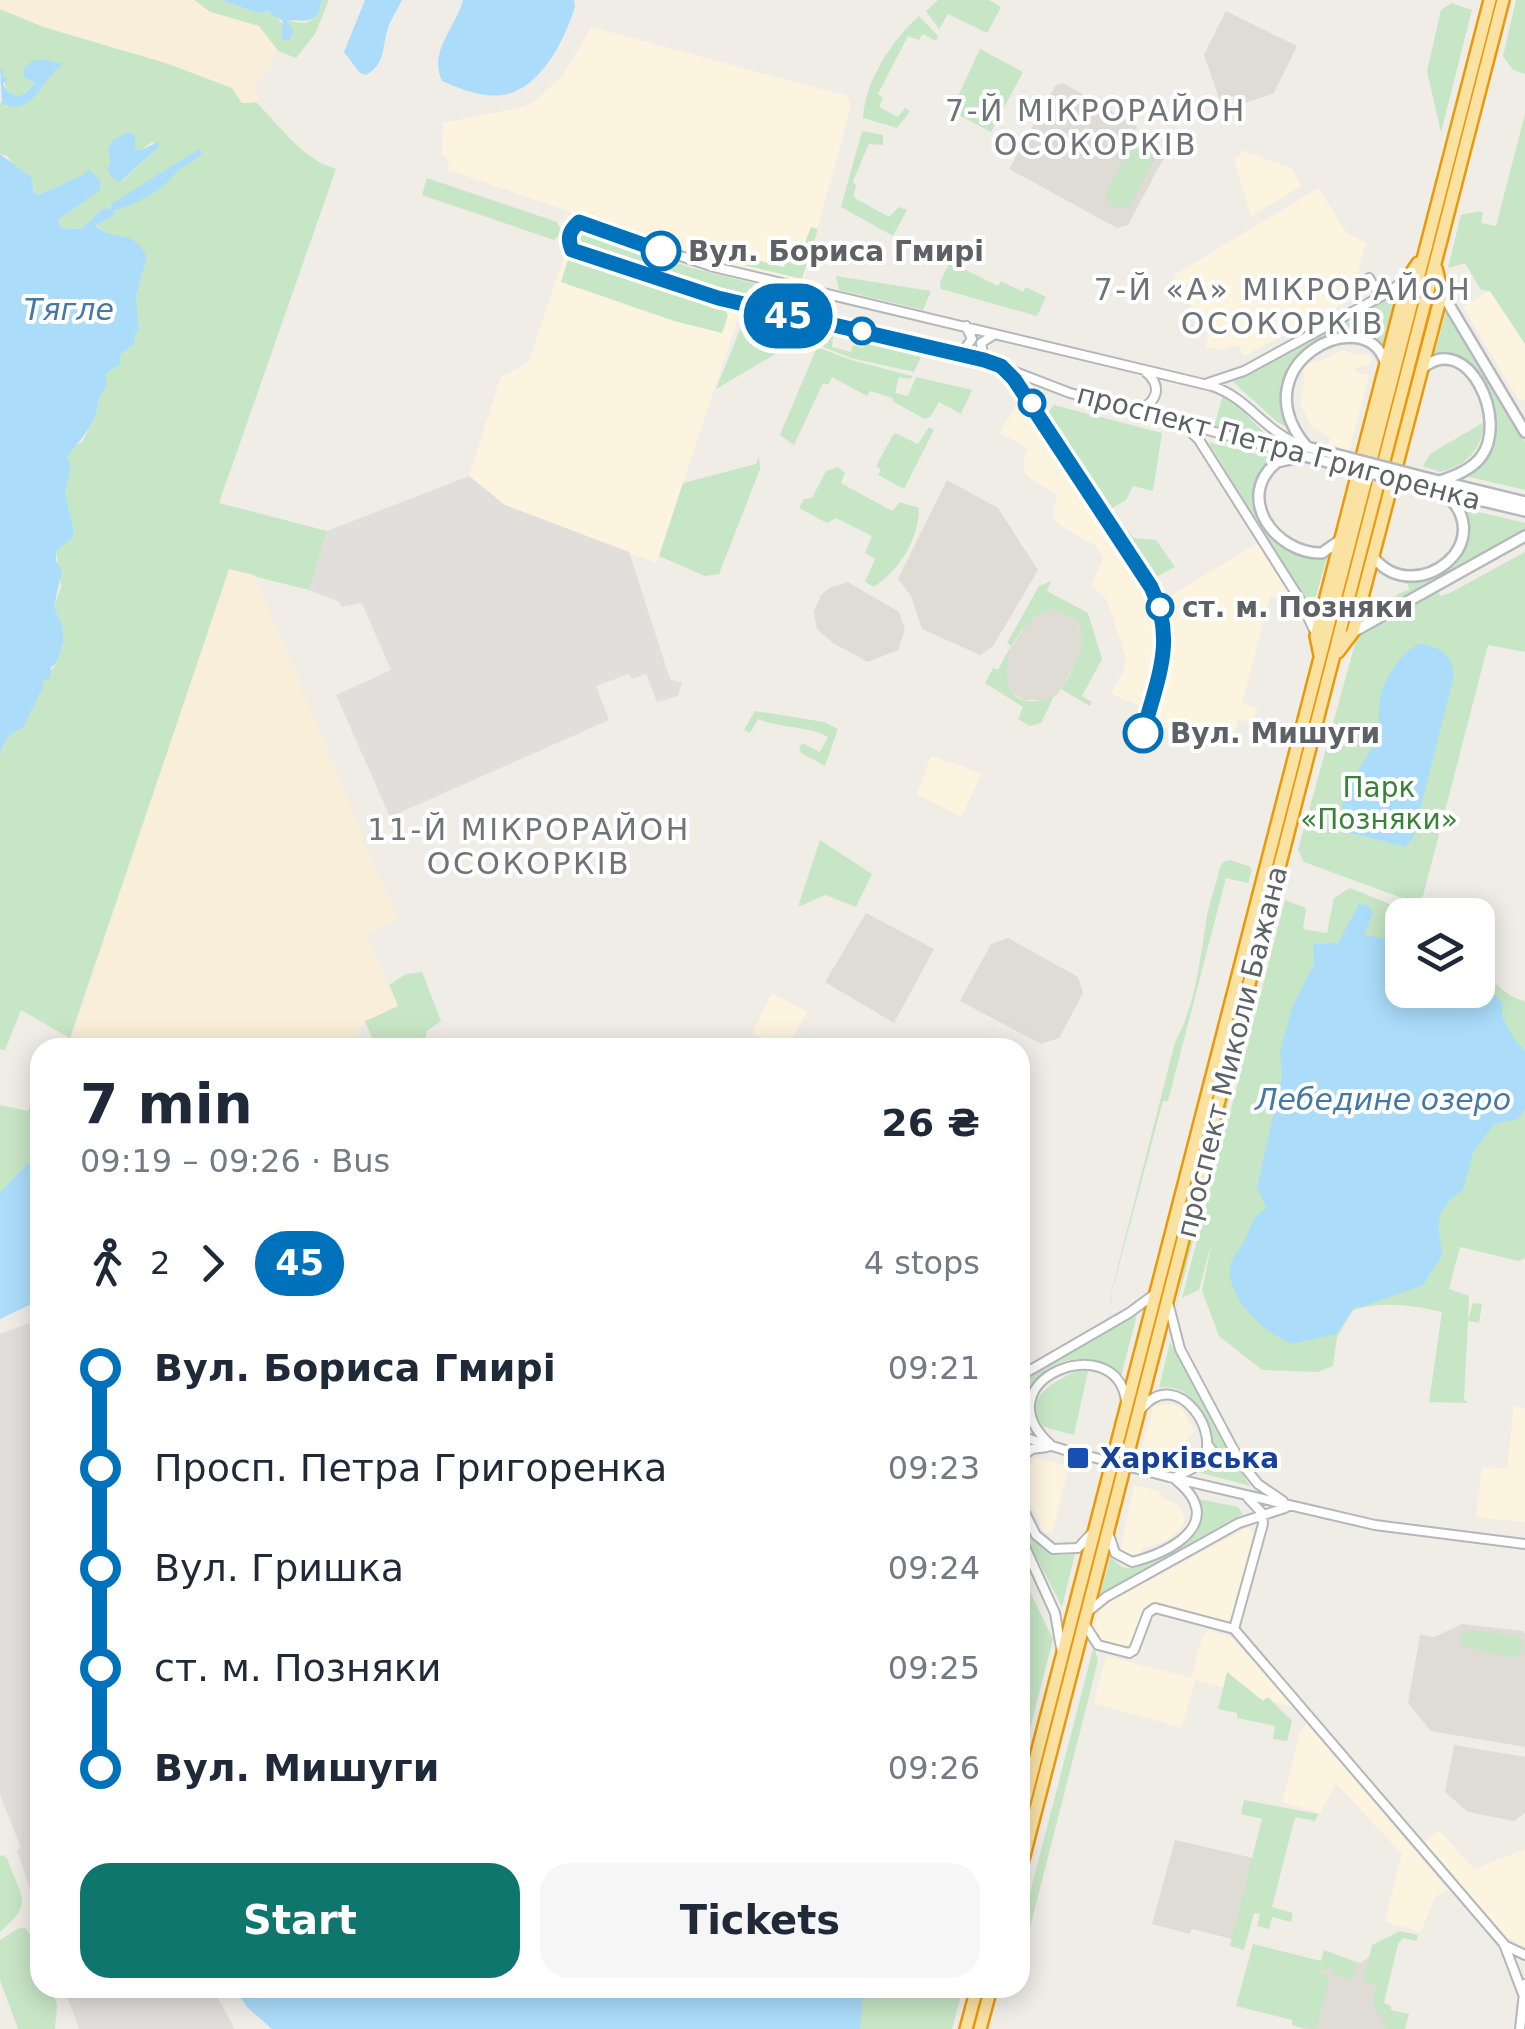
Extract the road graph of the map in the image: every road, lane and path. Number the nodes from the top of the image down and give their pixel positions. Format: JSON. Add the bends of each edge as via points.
{"nodes":[{"id":1,"x":1490,"y":0,"type":"edge"},
{"id":2,"x":1503,"y":0,"type":"edge"},
{"id":3,"x":1426,"y":247,"type":"junction"},
{"id":4,"x":1436,"y":264,"type":"junction"},
{"id":5,"x":1369,"y":278,"type":"dead end"},
{"id":6,"x":1408,"y":278,"type":"junction"},
{"id":7,"x":808,"y":291,"type":"junction"},
{"id":8,"x":1389,"y":292,"type":"junction"},
{"id":9,"x":1442,"y":292,"type":"junction"},
{"id":10,"x":812,"y":320,"type":"junction"},
{"id":11,"x":966,"y":326,"type":"junction"},
{"id":12,"x":995,"y":334,"type":"junction"},
{"id":13,"x":961,"y":354,"type":"junction"},
{"id":14,"x":984,"y":360,"type":"junction"},
{"id":15,"x":1386,"y":364,"type":"junction"},
{"id":16,"x":1424,"y":368,"type":"junction"},
{"id":17,"x":1142,"y":369,"type":"junction"},
{"id":18,"x":1204,"y":384,"type":"junction"},
{"id":19,"x":1135,"y":411,"type":"junction"},
{"id":20,"x":1183,"y":424,"type":"junction"},
{"id":21,"x":1525,"y":432,"type":"edge"},
{"id":22,"x":1305,"y":451,"type":"junction"},
{"id":23,"x":1441,"y":486,"type":"junction"},
{"id":24,"x":1525,"y":502,"type":"edge"},
{"id":25,"x":1525,"y":511,"type":"edge"},
{"id":26,"x":1343,"y":535,"type":"junction"},
{"id":27,"x":1525,"y":536,"type":"edge"},
{"id":28,"x":1374,"y":558,"type":"junction"},
{"id":29,"x":1354,"y":632,"type":"junction"},
{"id":30,"x":1316,"y":636,"type":"junction"},
{"id":31,"x":1327,"y":660,"type":"junction"},
{"id":32,"x":1157,"y":1290,"type":"junction"},
{"id":33,"x":1168,"y":1302,"type":"junction"},
{"id":34,"x":1030,"y":1370,"type":"edge"},
{"id":35,"x":1030,"y":1405,"type":"edge"},
{"id":36,"x":1133,"y":1409,"type":"junction"},
{"id":37,"x":1030,"y":1411,"type":"edge"},
{"id":38,"x":1030,"y":1439,"type":"edge"},
{"id":39,"x":1208,"y":1445,"type":"junction"},
{"id":40,"x":1052,"y":1446,"type":"junction"},
{"id":41,"x":1030,"y":1450,"type":"edge"},
{"id":42,"x":1234,"y":1450,"type":"junction"},
{"id":43,"x":1171,"y":1478,"type":"junction"},
{"id":44,"x":1246,"y":1496,"type":"junction"},
{"id":45,"x":1291,"y":1507,"type":"junction"},
{"id":46,"x":1262,"y":1513,"type":"junction"},
{"id":47,"x":1030,"y":1524,"type":"edge"},
{"id":48,"x":1102,"y":1528,"type":"junction"},
{"id":49,"x":1525,"y":1544,"type":"edge"},
{"id":50,"x":1030,"y":1558,"type":"edge"},
{"id":51,"x":1086,"y":1618,"type":"junction"},
{"id":52,"x":1234,"y":1629,"type":"junction"},
{"id":53,"x":1061,"y":1660,"type":"junction"},
{"id":54,"x":1030,"y":1780,"type":"edge"},
{"id":55,"x":1030,"y":1833,"type":"edge"},
{"id":56,"x":1504,"y":1945,"type":"junction"},
{"id":57,"x":1525,"y":1955,"type":"edge"},
{"id":58,"x":1525,"y":1984,"type":"edge"},
{"id":59,"x":974,"y":1998,"type":"edge"},
{"id":60,"x":988,"y":1998,"type":"edge"},
{"id":61,"x":1524,"y":2000,"type":"edge"},
{"id":62,"x":966,"y":2029,"type":"edge"},
{"id":63,"x":980,"y":2029,"type":"edge"},
{"id":64,"x":1520,"y":2029,"type":"edge"}],
"edges":[{"from":1,"to":3,"type":"highway","name":"проспект Миколи Бажана"},
{"from":2,"to":4,"type":"highway","name":"проспект Миколи Бажана"},
{"from":3,"to":6,"type":"highway"},
{"from":3,"to":31,"type":"highway","name":"проспект Миколи Бажана"},
{"from":4,"to":9,"type":"highway"},
{"from":4,"to":31,"type":"highway","name":"проспект Миколи Бажана"},
{"from":5,"to":8,"type":"street"},
{"from":6,"to":8,"type":"street"},
{"from":6,"to":15,"type":"highway"},
{"from":7,"to":10,"type":"street"},
{"from":7,"to":10,"type":"street","name":"проспект Петра Григоренка","via":[[579,222],[569,236],[572,250],[690,290]]},
{"from":7,"to":11,"type":"street","name":"проспект Петра Григоренка"},
{"from":8,"to":18,"type":"street","via":[[1244,370]]},
{"from":9,"to":16,"type":"highway"},
{"from":9,"to":21,"type":"main road"},
{"from":10,"to":13,"type":"street","name":"проспект Петра Григоренка"},
{"from":11,"to":12,"type":"street","name":"проспект Петра Григоренка"},
{"from":11,"to":13,"type":"street","via":[[972,339]]},
{"from":12,"to":14,"type":"street","via":[[981,343]]},
{"from":12,"to":17,"type":"street","name":"проспект Петра Григоренка"},
{"from":13,"to":14,"type":"street","name":"проспект Петра Григоренка"},
{"from":14,"to":19,"type":"street","name":"проспект Петра Григоренка"},
{"from":15,"to":22,"type":"main road","via":[[1376,346],[1354,338],[1326,342],[1296,364],[1287,410]]},
{"from":15,"to":26,"type":"highway"},
{"from":16,"to":23,"type":"main road","via":[[1445,360],[1465,368],[1490,412],[1483,454]]},
{"from":16,"to":28,"type":"highway"},
{"from":17,"to":18,"type":"street","name":"проспект Петра Григоренка"},
{"from":17,"to":19,"type":"street","via":[[1156,383],[1156,395]]},
{"from":18,"to":22,"type":"street","name":"проспект Петра Григоренка","via":[[1230,393]]},
{"from":19,"to":20,"type":"street","name":"проспект Петра Григоренка"},
{"from":20,"to":22,"type":"street","name":"проспект Петра Григоренка"},
{"from":20,"to":30,"type":"street","via":[[1199,440]]},
{"from":22,"to":23,"type":"main road","name":"проспект Петра Григоренка","bridge":true},
{"from":22,"to":26,"type":"main road","via":[[1277,462],[1264,476],[1259,496],[1267,522],[1280,541],[1308,554],[1330,550]]},
{"from":23,"to":24,"type":"main road","name":"проспект Петра Григоренка"},
{"from":23,"to":25,"type":"main road","name":"проспект Петра Григоренка"},
{"from":23,"to":28,"type":"main road","via":[[1465,527],[1451,559],[1403,577]]},
{"from":26,"to":30,"type":"highway"},
{"from":27,"to":29,"type":"main road"},
{"from":28,"to":29,"type":"highway"},
{"from":29,"to":31,"type":"highway"},
{"from":30,"to":31,"type":"highway"},
{"from":31,"to":32,"type":"highway","name":"проспект Миколи Бажана"},
{"from":31,"to":33,"type":"highway","name":"проспект Миколи Бажана"},
{"from":32,"to":34,"type":"street","via":[[1129,1314]]},
{"from":32,"to":36,"type":"highway","name":"проспект Миколи Бажана"},
{"from":33,"to":36,"type":"highway","name":"проспект Миколи Бажана"},
{"from":33,"to":42,"type":"street","via":[[1180,1349]]},
{"from":35,"to":36,"type":"street","via":[[1036,1388],[1080,1363],[1104,1368]]},
{"from":36,"to":39,"type":"street","via":[[1159,1394],[1180,1398],[1193,1408]]},
{"from":36,"to":48,"type":"highway","name":"проспект Миколи Бажана"},
{"from":37,"to":40,"type":"street","via":[[1037,1433]]},
{"from":38,"to":40,"type":"street"},
{"from":39,"to":42,"type":"street","via":[[1220,1461],[1232,1458]]},
{"from":39,"to":43,"type":"street","via":[[1201,1462]]},
{"from":40,"to":41,"type":"street"},
{"from":40,"to":43,"type":"street","bridge":true},
{"from":42,"to":45,"type":"street","via":[[1252,1478]]},
{"from":43,"to":44,"type":"street"},
{"from":43,"to":48,"type":"street","via":[[1198,1508],[1185,1538],[1132,1562],[1114,1553]]},
{"from":44,"to":45,"type":"street"},
{"from":44,"to":46,"type":"street"},
{"from":45,"to":46,"type":"street"},
{"from":45,"to":49,"type":"street"},
{"from":46,"to":51,"type":"street","via":[[1106,1597]]},
{"from":46,"to":52,"type":"street"},
{"from":47,"to":48,"type":"street","via":[[1053,1550],[1078,1548]]},
{"from":48,"to":51,"type":"highway","name":"проспект Миколи Бажана"},
{"from":48,"to":53,"type":"highway","name":"проспект Миколи Бажана"},
{"from":50,"to":53,"type":"street","via":[[1055,1613]]},
{"from":51,"to":52,"type":"street","via":[[1093,1641],[1129,1653],[1155,1608]]},
{"from":51,"to":55,"type":"highway","name":"проспект Миколи Бажана"},
{"from":52,"to":56,"type":"street"},
{"from":53,"to":54,"type":"highway","name":"проспект Миколи Бажана"},
{"from":56,"to":57,"type":"street"},
{"from":56,"to":61,"type":"street"},
{"from":58,"to":61,"type":"street"},
{"from":59,"to":62,"type":"highway"},
{"from":60,"to":63,"type":"highway"},
{"from":61,"to":64,"type":"street"}]}
